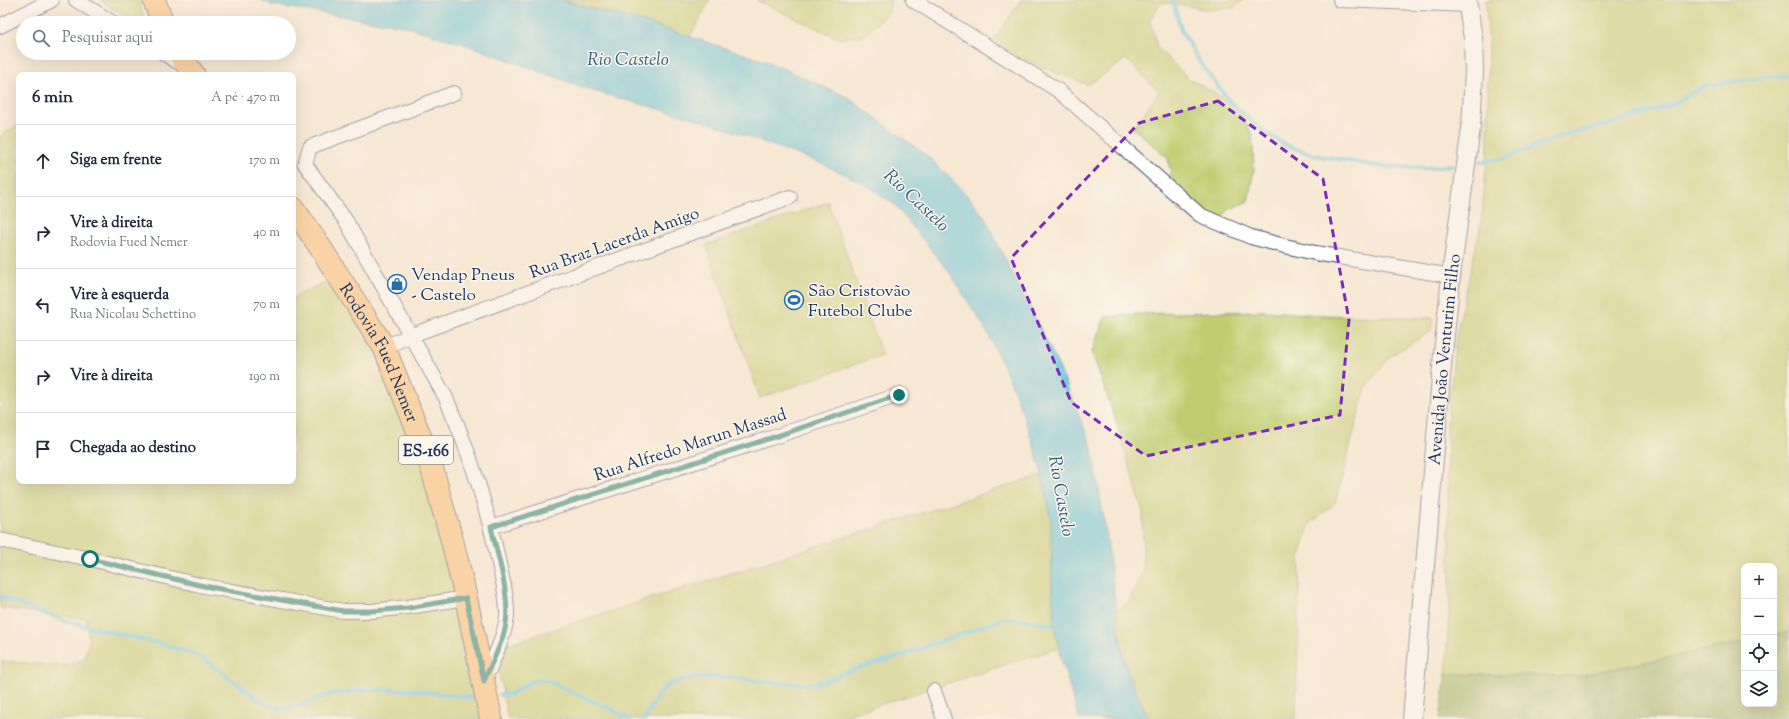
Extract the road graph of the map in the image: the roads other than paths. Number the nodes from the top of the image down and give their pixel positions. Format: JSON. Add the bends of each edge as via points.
{"nodes":[{"id":1,"x":52,"y":0,"type":"edge"},
{"id":2,"x":76,"y":0,"type":"edge"},
{"id":3,"x":154,"y":0,"type":"edge"},
{"id":4,"x":913,"y":0,"type":"edge"},
{"id":5,"x":1340,"y":0,"type":"edge"},
{"id":6,"x":1468,"y":2,"type":"edge"},
{"id":7,"x":20,"y":16,"type":"edge"},
{"id":8,"x":102,"y":16,"type":"edge"},
{"id":9,"x":160,"y":16,"type":"edge"},
{"id":10,"x":16,"y":18,"type":"edge"},
{"id":11,"x":0,"y":26,"type":"edge"},
{"id":12,"x":176,"y":60,"type":"edge"},
{"id":13,"x":187,"y":66,"type":"edge"},
{"id":14,"x":454,"y":94,"type":"dead end"},
{"id":15,"x":790,"y":196,"type":"dead end"},
{"id":16,"x":296,"y":212,"type":"edge"},
{"id":17,"x":1451,"y":276,"type":"junction"},
{"id":18,"x":412,"y":335,"type":"junction"},
{"id":19,"x":384,"y":347,"type":"junction"},
{"id":20,"x":899,"y":395,"type":"dead end"},
{"id":21,"x":491,"y":527,"type":"junction"},
{"id":22,"x":0,"y":540,"type":"edge"},
{"id":23,"x":466,"y":598,"type":"junction"},
{"id":24,"x":484,"y":681,"type":"junction"},
{"id":25,"x":934,"y":691,"type":"dead end"},
{"id":26,"x":490,"y":719,"type":"edge"},
{"id":27,"x":944,"y":719,"type":"edge"},
{"id":28,"x":1412,"y":719,"type":"edge"}],
"edges":[{"from":1,"to":7,"type":"street"},
{"from":2,"to":8,"type":"street"},
{"from":3,"to":9,"type":"main road"},
{"from":4,"to":17,"type":"street","via":[[1059,91],[1200,215],[1251,237],[1281,245]]},
{"from":5,"to":6,"type":"street"},
{"from":6,"to":17,"type":"street","name":"Avenida João Venturim Filho","via":[[1473,38],[1473,97]]},
{"from":10,"to":11,"type":"street"},
{"from":12,"to":13,"type":"street"},
{"from":14,"to":18,"type":"street","via":[[310,147],[305,164],[346,221]]},
{"from":15,"to":18,"type":"street","name":"Rua Braz Lacerda Amigo"},
{"from":16,"to":19,"type":"main road","name":"Rodovia Fued Nemer","number":"ES-166"},
{"from":17,"to":28,"type":"street","name":"Avenida João Venturim Filho"},
{"from":18,"to":19,"type":"street","name":"Rua Braz Lacerda Amigo"},
{"from":18,"to":21,"type":"street","via":[[456,420]]},
{"from":19,"to":23,"type":"main road","name":"Rodovia Fued Nemer","number":"ES-166","via":[[418,428],[433,472]]},
{"from":20,"to":21,"type":"street","name":"Rua Alfredo Marun Massad"},
{"from":21,"to":24,"type":"street","via":[[507,614],[504,633]]},
{"from":22,"to":23,"type":"street","via":[[204,586],[343,611],[408,608]]},
{"from":23,"to":24,"type":"main road","name":"Rodovia Fued Nemer","number":"ES-166"},
{"from":24,"to":26,"type":"main road","name":"Rodovia Fued Nemer","number":"ES-166"},
{"from":25,"to":27,"type":"street"}]}
